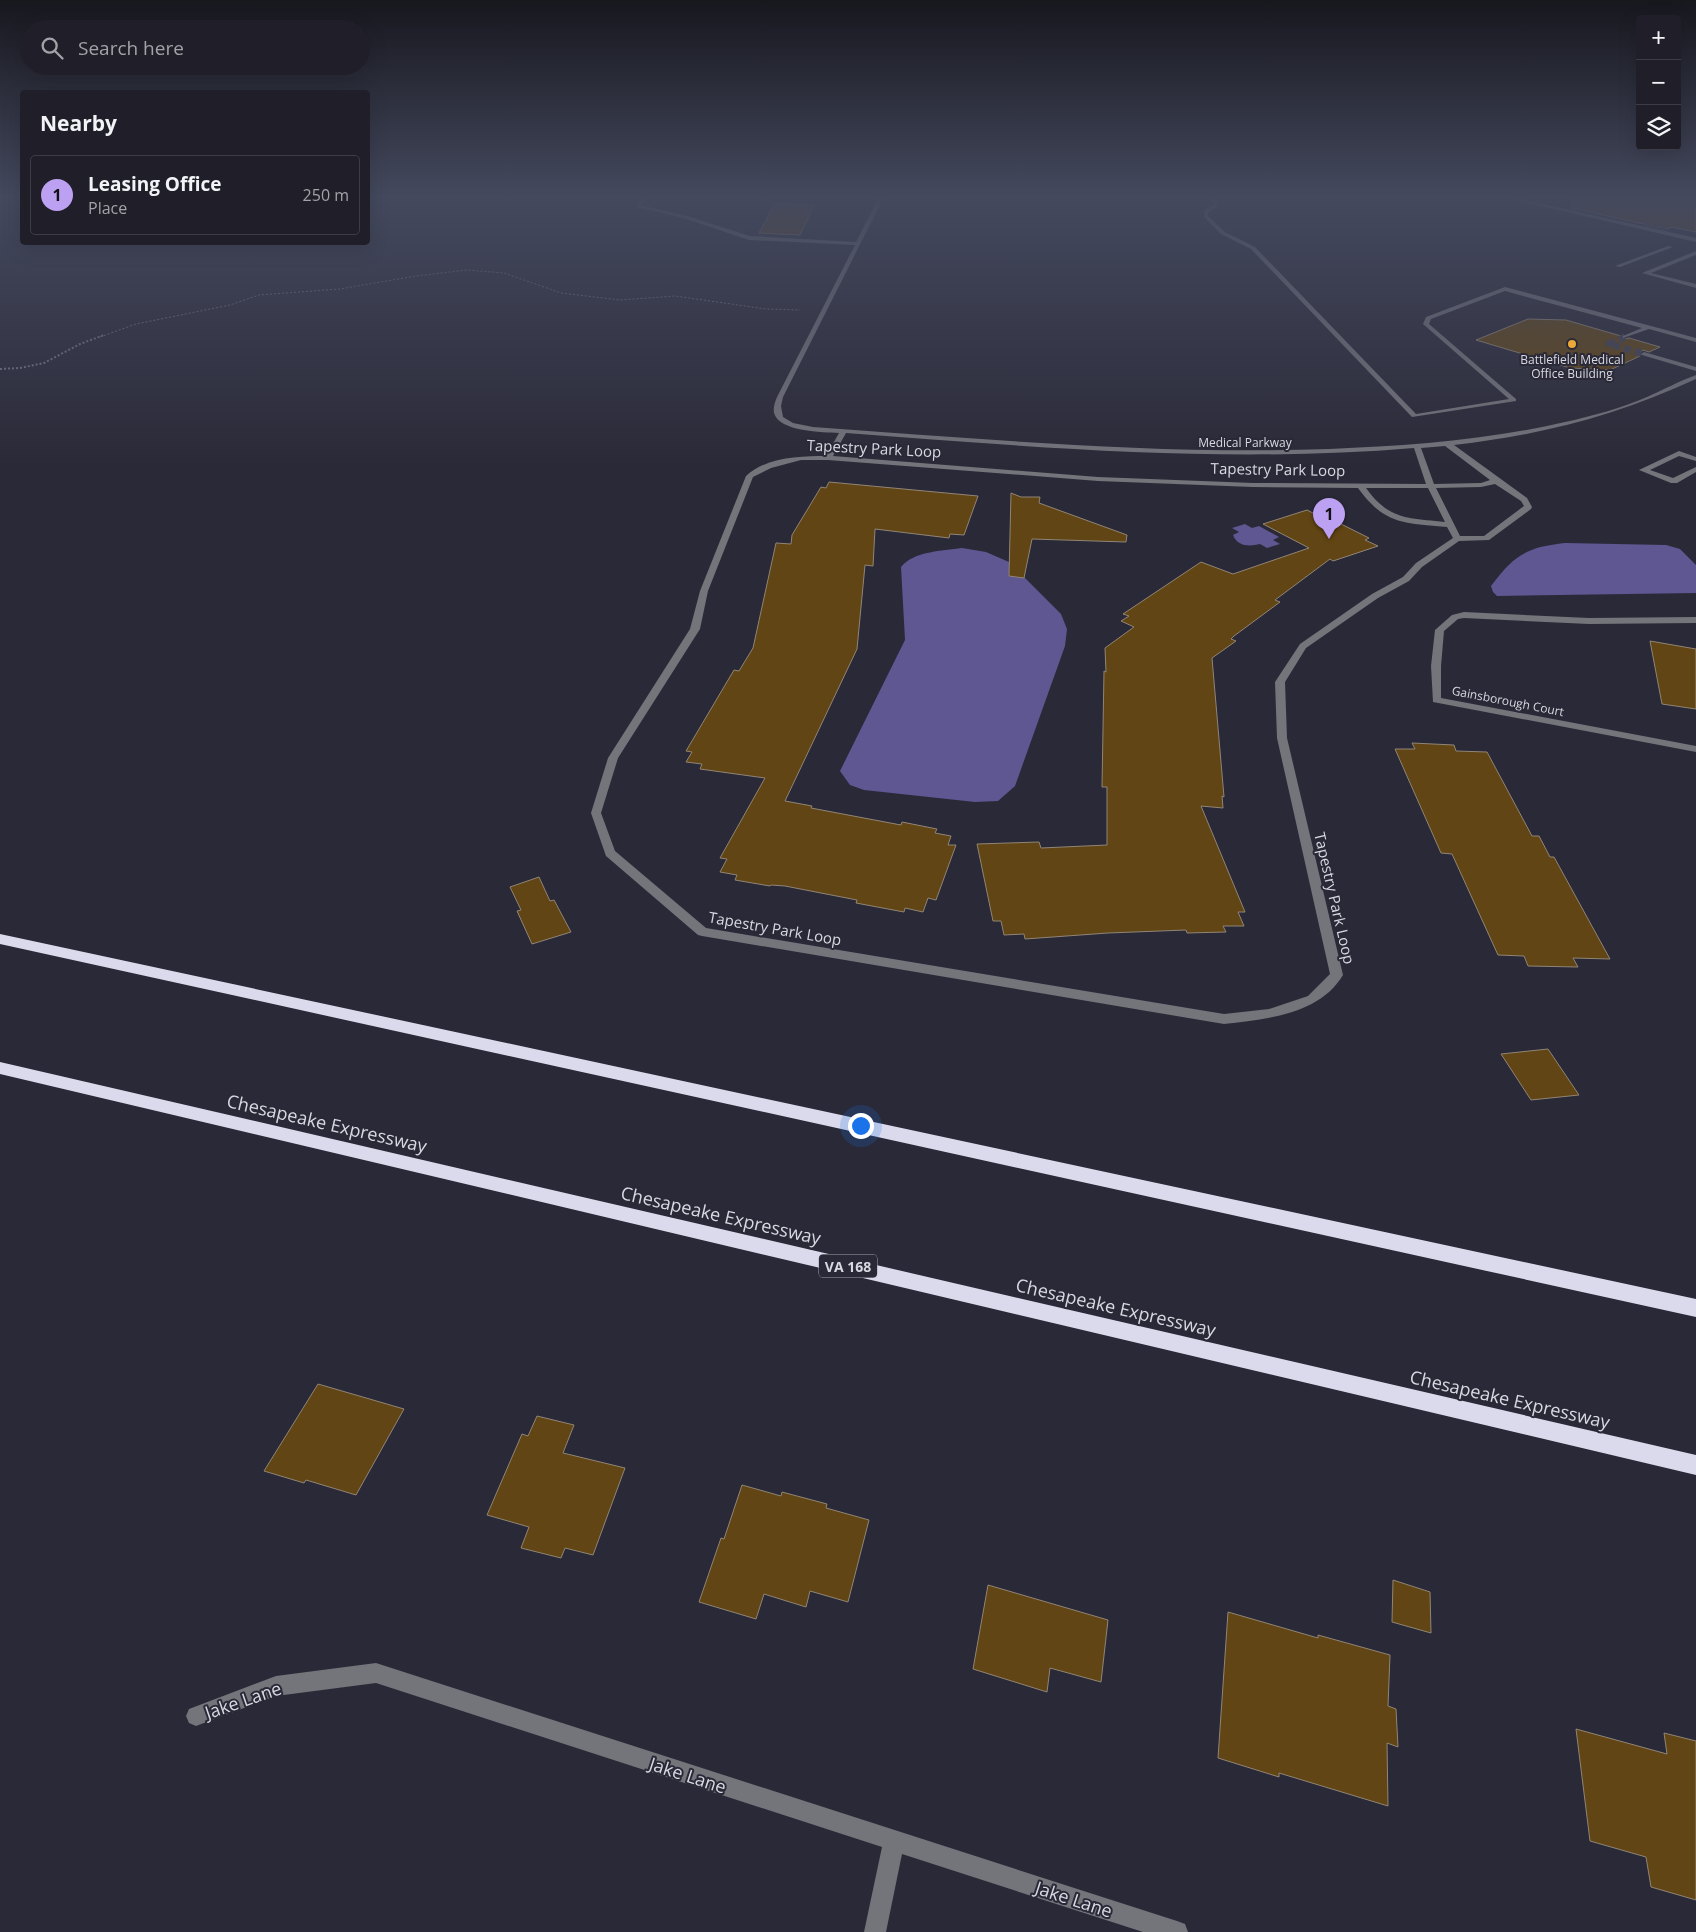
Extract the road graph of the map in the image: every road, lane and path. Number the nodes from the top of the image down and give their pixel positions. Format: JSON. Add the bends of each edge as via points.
{"nodes":[{"id":1,"x":345,"y":287,"type":"edge"},
{"id":2,"x":545,"y":287,"type":"edge"},
{"id":3,"x":836,"y":287,"type":"edge"},
{"id":4,"x":1291,"y":287,"type":"edge"},
{"id":5,"x":824,"y":310,"type":"junction"},
{"id":6,"x":1649,"y":327,"type":"junction"},
{"id":7,"x":1625,"y":337,"type":"tunnel mouth"},
{"id":8,"x":1696,"y":340,"type":"edge"},
{"id":9,"x":1644,"y":354,"type":"tunnel mouth"},
{"id":10,"x":0,"y":368,"type":"edge"},
{"id":11,"x":1696,"y":370,"type":"edge"},
{"id":12,"x":1696,"y":377,"type":"edge"},
{"id":13,"x":844,"y":431,"type":"junction"},
{"id":14,"x":1448,"y":444,"type":"junction"},
{"id":15,"x":1417,"y":447,"type":"junction"},
{"id":16,"x":828,"y":458,"type":"junction"},
{"id":17,"x":1696,"y":458,"type":"edge"},
{"id":18,"x":1696,"y":469,"type":"edge"},
{"id":19,"x":1496,"y":482,"type":"junction"},
{"id":20,"x":1360,"y":486,"type":"junction"},
{"id":21,"x":1431,"y":486,"type":"junction"},
{"id":22,"x":1451,"y":525,"type":"junction"},
{"id":23,"x":1457,"y":539,"type":"junction"},
{"id":24,"x":1696,"y":620,"type":"edge"},
{"id":25,"x":1696,"y":748,"type":"edge"},
{"id":26,"x":0,"y":939,"type":"edge"},
{"id":27,"x":0,"y":1068,"type":"edge"},
{"id":28,"x":1696,"y":1308,"type":"edge"},
{"id":29,"x":1696,"y":1465,"type":"edge"},
{"id":30,"x":196,"y":1716,"type":"dead end"},
{"id":31,"x":894,"y":1842,"type":"junction"},
{"id":32,"x":875,"y":1932,"type":"edge"},
{"id":33,"x":1177,"y":1932,"type":"edge"}],
"edges":[{"from":1,"to":10,"type":"path","via":[[259,295],[230,305],[136,324],[80,344],[44,364]]},
{"from":2,"to":5,"type":"path","via":[[562,293],[620,300],[675,296],[766,309]]},
{"from":3,"to":5,"type":"street"},
{"from":4,"to":6,"type":"street","via":[[1414,416],[1514,400],[1426,324],[1428,318],[1505,289]]},
{"from":5,"to":13,"type":"street","name":"Medical Parkway","via":[[776,408],[785,422],[813,429]]},
{"from":6,"to":7,"type":"street"},
{"from":6,"to":8,"type":"street"},
{"from":9,"to":11,"type":"street"},
{"from":12,"to":14,"type":"street","name":"Medical Parkway","via":[[1635,404],[1603,413],[1502,436]]},
{"from":13,"to":15,"type":"street","name":"Medical Parkway","via":[[1209,454],[1294,454]]},
{"from":13,"to":16,"type":"street"},
{"from":14,"to":15,"type":"street","name":"Medical Parkway"},
{"from":14,"to":19,"type":"street"},
{"from":15,"to":21,"type":"street"},
{"from":16,"to":20,"type":"street","name":"Tapestry Park Loop","via":[[1098,479]]},
{"from":16,"to":23,"type":"street","name":"Tapestry Park Loop","via":[[777,462],[750,476],[704,591],[695,629],[613,758],[596,813],[610,854],[702,932],[1224,1019],[1270,1014],[1313,999],[1337,975],[1282,738],[1280,682],[1304,646],[1375,596],[1406,579],[1419,565]]},
{"from":17,"to":18,"type":"street","via":[[1679,453],[1643,470],[1674,481]]},
{"from":19,"to":21,"type":"street","name":"Tapestry Park Loop"},
{"from":19,"to":23,"type":"street","via":[[1524,500],[1528,507],[1486,538]]},
{"from":20,"to":21,"type":"street","name":"Tapestry Park Loop"},
{"from":20,"to":22,"type":"street","via":[[1386,513],[1402,519]]},
{"from":21,"to":22,"type":"street"},
{"from":22,"to":23,"type":"street"},
{"from":24,"to":25,"type":"street","name":"Gainsborough Court","via":[[1589,621],[1464,615],[1455,617],[1440,630],[1436,666],[1436,700]]},
{"from":26,"to":28,"type":"highway"},
{"from":27,"to":29,"type":"highway","name":"Chesapeake Expressway","number":"VA 168"},
{"from":30,"to":31,"type":"street","name":"Jake Lane","via":[[276,1686],[376,1674]]},
{"from":31,"to":32,"type":"street"},
{"from":31,"to":33,"type":"street","name":"Jake Lane"}]}
